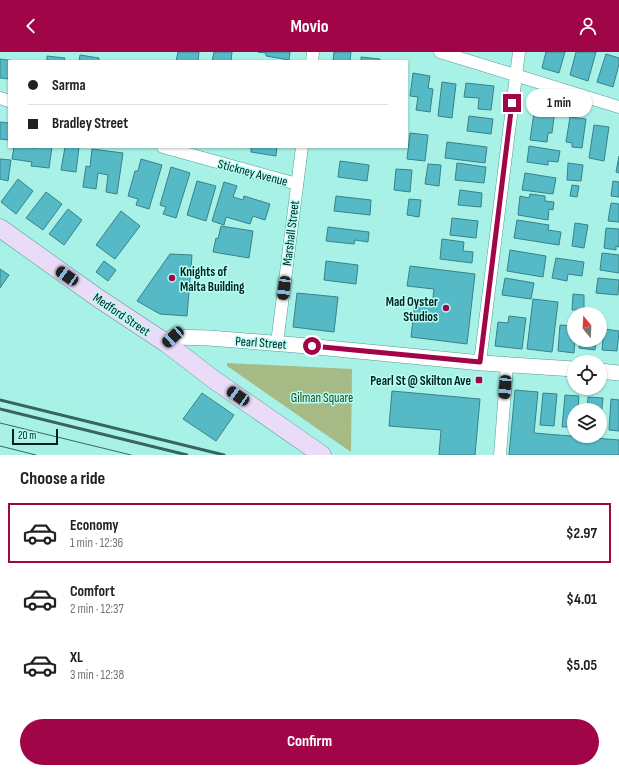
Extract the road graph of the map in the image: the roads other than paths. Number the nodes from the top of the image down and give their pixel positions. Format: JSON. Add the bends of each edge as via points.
{"nodes":[{"id":1,"x":440,"y":52,"type":"edge"},
{"id":2,"x":519,"y":52,"type":"edge"},
{"id":3,"x":516,"y":75,"type":"junction"},
{"id":4,"x":619,"y":107,"type":"edge"},
{"id":5,"x":167,"y":148,"type":"edge"},
{"id":6,"x":302,"y":148,"type":"edge"},
{"id":7,"x":297,"y":184,"type":"junction"},
{"id":8,"x":0,"y":228,"type":"edge"},
{"id":9,"x":166,"y":343,"type":"junction"},
{"id":10,"x":277,"y":344,"type":"junction"},
{"id":11,"x":480,"y":362,"type":"junction"},
{"id":12,"x":507,"y":365,"type":"junction"},
{"id":13,"x":567,"y":369,"type":"edge"},
{"id":14,"x":607,"y":372,"type":"edge"},
{"id":15,"x":619,"y":373,"type":"edge"},
{"id":16,"x":322,"y":455,"type":"edge"},
{"id":17,"x":500,"y":455,"type":"edge"}],
"edges":[{"from":1,"to":3,"type":"street"},
{"from":2,"to":3,"type":"street"},
{"from":3,"to":4,"type":"street"},
{"from":3,"to":11,"type":"street"},
{"from":5,"to":7,"type":"street","name":"Stickney Avenue"},
{"from":6,"to":7,"type":"street","name":"Marshall Street"},
{"from":7,"to":10,"type":"street","name":"Marshall Street"},
{"from":8,"to":9,"type":"main road","name":"Medford Street"},
{"from":9,"to":10,"type":"street","name":"Pearl Street","via":[[173,337],[180,337]]},
{"from":9,"to":16,"type":"main road","name":"Medford Street"},
{"from":10,"to":11,"type":"street","name":"Pearl Street"},
{"from":11,"to":12,"type":"street","name":"Pearl Street"},
{"from":12,"to":13,"type":"street","name":"Pearl Street"},
{"from":12,"to":17,"type":"street"},
{"from":14,"to":15,"type":"street"}]}
